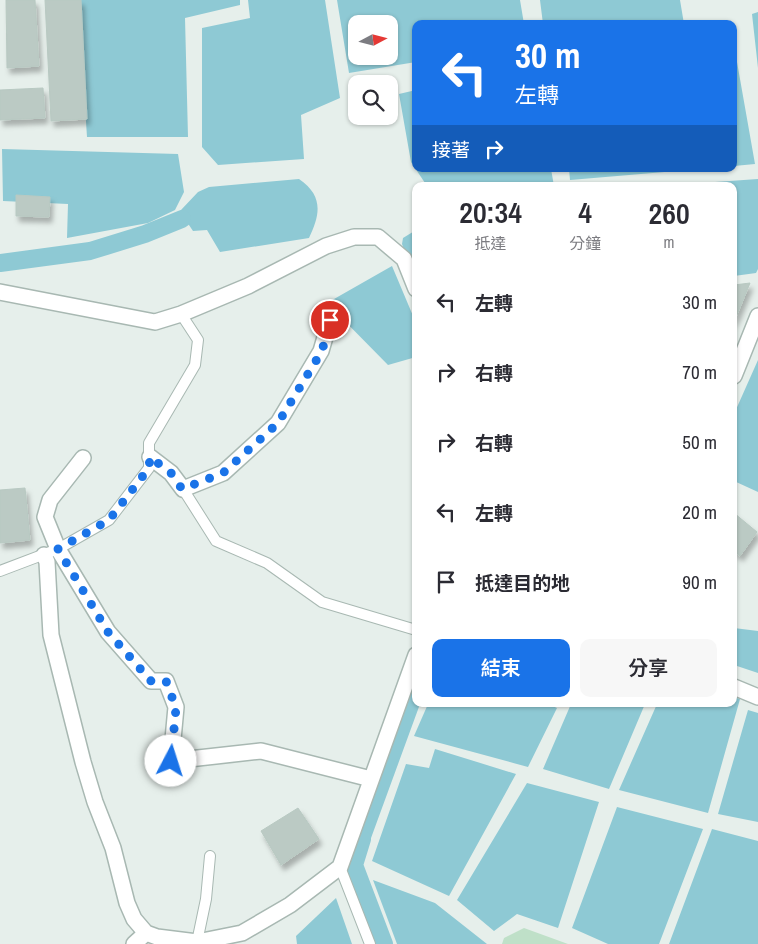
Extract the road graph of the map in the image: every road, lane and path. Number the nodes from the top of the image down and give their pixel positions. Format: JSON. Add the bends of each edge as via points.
{"nodes":[{"id":1,"x":412,"y":279,"type":"edge"},
{"id":2,"x":0,"y":292,"type":"edge"},
{"id":3,"x":181,"y":314,"type":"junction"},
{"id":4,"x":758,"y":316,"type":"edge"},
{"id":5,"x":330,"y":320,"type":"dead end"},
{"id":6,"x":737,"y":368,"type":"edge"},
{"id":7,"x":150,"y":457,"type":"junction"},
{"id":8,"x":83,"y":458,"type":"dead end"},
{"id":9,"x":182,"y":489,"type":"junction"},
{"id":10,"x":51,"y":552,"type":"junction"},
{"id":11,"x":0,"y":571,"type":"edge"},
{"id":12,"x":412,"y":629,"type":"edge"},
{"id":13,"x":412,"y":666,"type":"edge"},
{"id":14,"x":737,"y":688,"type":"edge"},
{"id":15,"x":758,"y":697,"type":"edge"},
{"id":16,"x":371,"y":779,"type":"junction"},
{"id":17,"x":210,"y":856,"type":"dead end"},
{"id":18,"x":340,"y":867,"type":"junction"},
{"id":19,"x":146,"y":933,"type":"junction"},
{"id":20,"x":197,"y":942,"type":"junction"},
{"id":21,"x":134,"y":944,"type":"edge"},
{"id":22,"x":370,"y":944,"type":"edge"}],
"edges":[{"from":1,"to":3,"type":"street","via":[[404,259],[378,237],[354,237],[326,246],[248,286]]},
{"from":2,"to":3,"type":"street","via":[[155,322]]},
{"from":3,"to":7,"type":"lane","via":[[198,340],[195,365],[155,430],[149,443]]},
{"from":4,"to":6,"type":"street"},
{"from":5,"to":9,"type":"street","via":[[322,351],[278,423],[223,473]]},
{"from":7,"to":9,"type":"street","via":[[171,473]]},
{"from":7,"to":10,"type":"lane","via":[[149,468],[109,520]]},
{"from":8,"to":10,"type":"street","via":[[50,500],[45,517]]},
{"from":9,"to":12,"type":"lane","via":[[216,541],[268,563],[322,602]]},
{"from":10,"to":11,"type":"lane"},
{"from":10,"to":16,"type":"street","via":[[108,632],[151,681],[166,681],[176,708],[171,761],[261,751]]},
{"from":10,"to":19,"type":"street","via":[[47,562],[51,635],[83,762],[113,848],[127,903],[134,919]]},
{"from":13,"to":16,"type":"street"},
{"from":14,"to":15,"type":"street"},
{"from":16,"to":18,"type":"street"},
{"from":17,"to":20,"type":"lane"},
{"from":18,"to":20,"type":"street","via":[[290,904],[242,933]]},
{"from":18,"to":22,"type":"lane"},
{"from":19,"to":20,"type":"street","via":[[157,938]]},
{"from":19,"to":21,"type":"street"}]}
